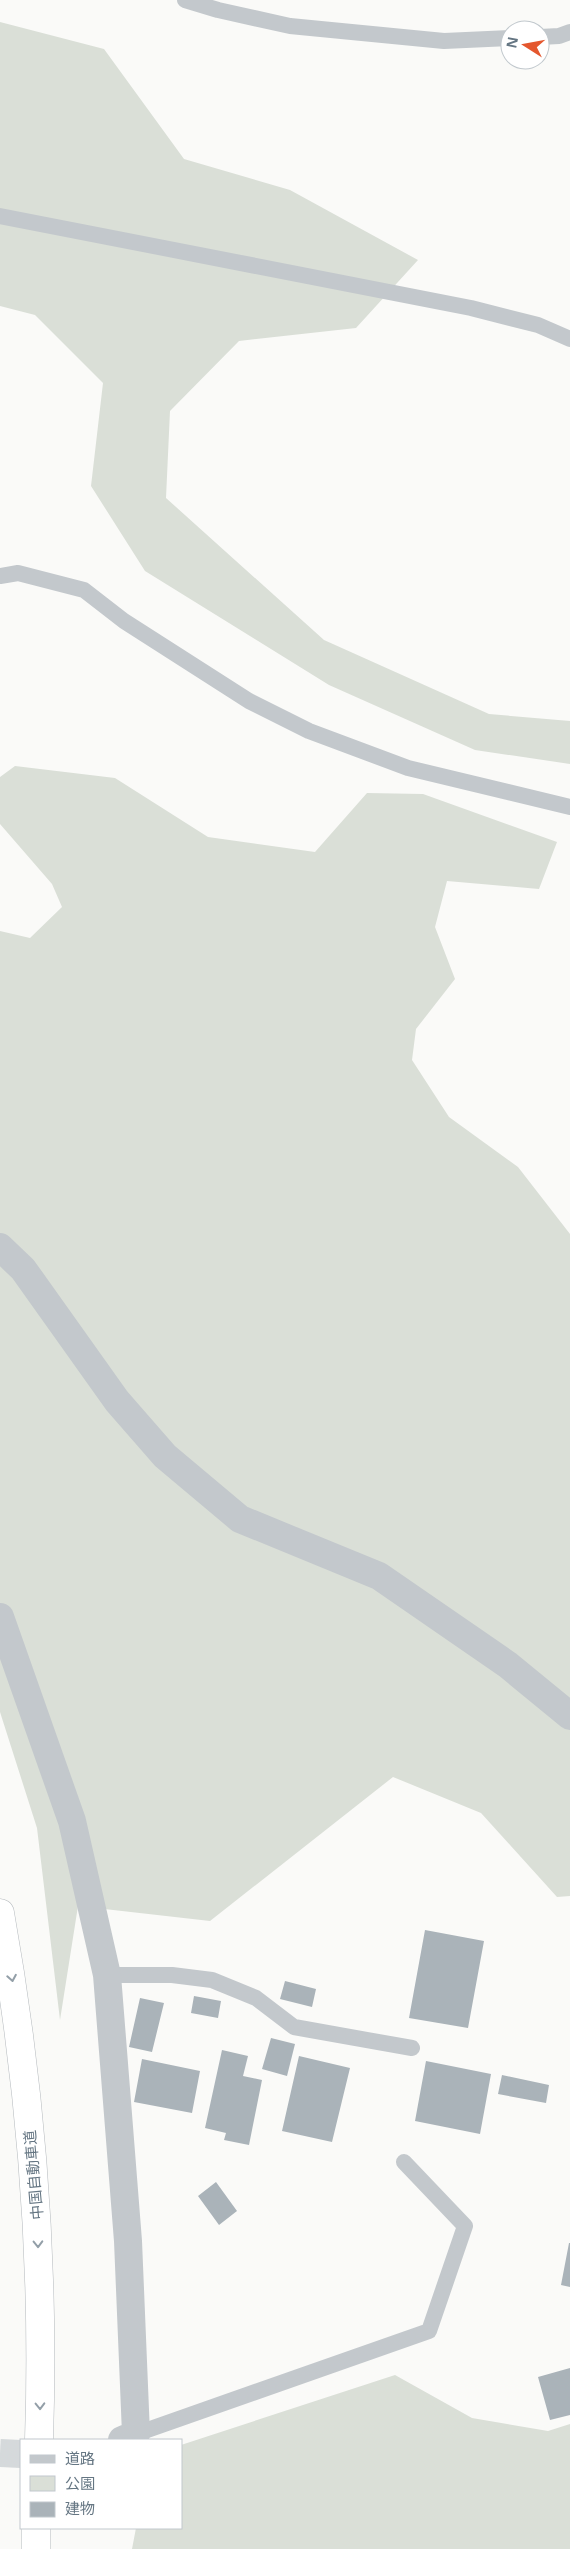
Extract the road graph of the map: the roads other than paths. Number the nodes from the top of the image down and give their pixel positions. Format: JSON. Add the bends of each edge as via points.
{"nodes":[{"id":1,"x":186,"y":0,"type":"edge"},
{"id":2,"x":570,"y":32,"type":"edge"},
{"id":3,"x":550,"y":36,"type":"edge"},
{"id":4,"x":500,"y":38,"type":"edge"},
{"id":5,"x":0,"y":216,"type":"edge"},
{"id":6,"x":570,"y":339,"type":"edge"},
{"id":7,"x":0,"y":576,"type":"edge"},
{"id":8,"x":570,"y":807,"type":"edge"},
{"id":9,"x":0,"y":1248,"type":"edge"},
{"id":10,"x":0,"y":1617,"type":"edge"},
{"id":11,"x":570,"y":1716,"type":"edge"},
{"id":12,"x":0,"y":1913,"type":"edge"},
{"id":13,"x":107,"y":1975,"type":"junction"},
{"id":14,"x":412,"y":2048,"type":"dead end"},
{"id":15,"x":404,"y":2162,"type":"dead end"},
{"id":16,"x":129,"y":2437,"type":"edge"},
{"id":17,"x":39,"y":2439,"type":"edge"},
{"id":18,"x":36,"y":2529,"type":"edge"},
{"id":19,"x":36,"y":2549,"type":"edge"}],
"edges":[{"from":1,"to":4,"type":"lane","via":[[290,26],[444,41]]},
{"from":2,"to":3,"type":"lane"},
{"from":5,"to":6,"type":"lane","via":[[471,308],[538,325]]},
{"from":7,"to":8,"type":"lane","via":[[18,573],[84,590],[124,621],[249,701],[309,731],[408,768]]},
{"from":9,"to":11,"type":"street","via":[[22,1269],[117,1401],[164,1456],[240,1519],[379,1576],[508,1666]]},
{"from":10,"to":13,"type":"street","via":[[72,1821]]},
{"from":12,"to":17,"type":"highway","name":"中国自動車道","one_way":true,"via":[[17,2006],[38,2231]]},
{"from":13,"to":14,"type":"lane","via":[[172,1975],[212,1980],[256,1998],[294,2027]]},
{"from":13,"to":16,"type":"street","via":[[128,2241]]},
{"from":15,"to":16,"type":"lane","via":[[466,2226],[429,2331]]},
{"from":18,"to":19,"type":"highway"}]}
